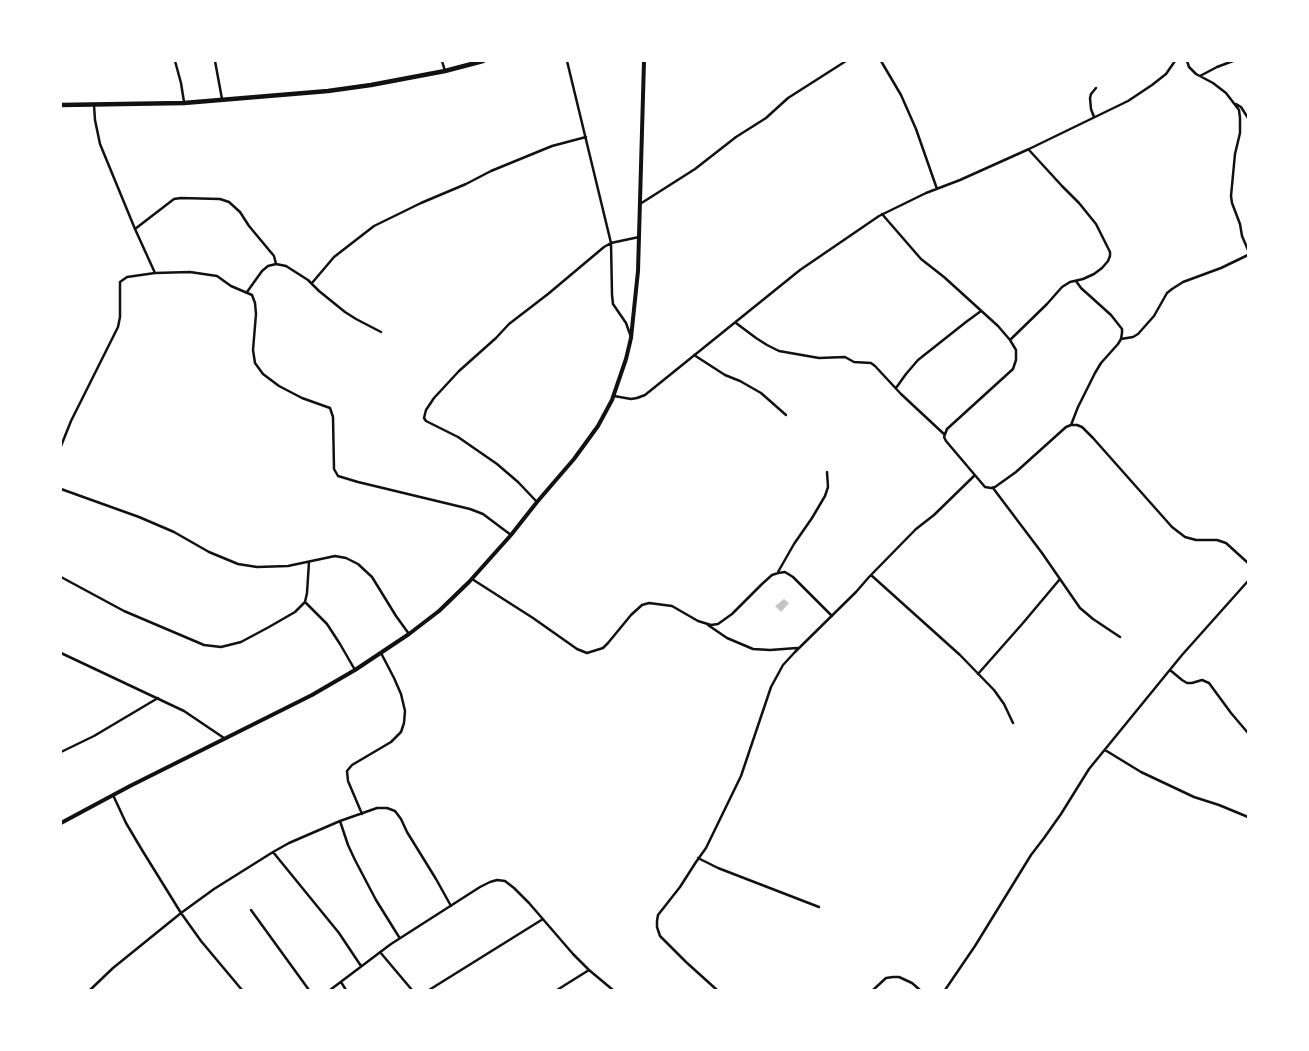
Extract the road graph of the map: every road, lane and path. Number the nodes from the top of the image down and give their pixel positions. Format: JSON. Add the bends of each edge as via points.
{"nodes":[{"id":1,"x":175,"y":61,"type":"edge"},
{"id":2,"x":215,"y":61,"type":"edge"},
{"id":3,"x":442,"y":61,"type":"edge"},
{"id":4,"x":483,"y":61,"type":"edge"},
{"id":5,"x":567,"y":61,"type":"edge"},
{"id":6,"x":644,"y":61,"type":"edge"},
{"id":7,"x":846,"y":61,"type":"edge"},
{"id":8,"x":882,"y":61,"type":"edge"},
{"id":9,"x":1175,"y":61,"type":"edge"},
{"id":10,"x":1187,"y":61,"type":"edge"},
{"id":11,"x":1233,"y":61,"type":"edge"},
{"id":12,"x":445,"y":71,"type":"junction"},
{"id":13,"x":1200,"y":76,"type":"junction"},
{"id":14,"x":1096,"y":88,"type":"dead end"},
{"id":15,"x":222,"y":100,"type":"junction"},
{"id":16,"x":184,"y":103,"type":"junction"},
{"id":17,"x":1234,"y":103,"type":"junction"},
{"id":18,"x":61,"y":105,"type":"edge"},
{"id":19,"x":94,"y":105,"type":"junction"},
{"id":20,"x":1094,"y":117,"type":"junction"},
{"id":21,"x":1248,"y":118,"type":"edge"},
{"id":22,"x":586,"y":137,"type":"junction"},
{"id":23,"x":1029,"y":150,"type":"junction"},
{"id":24,"x":937,"y":189,"type":"junction"},
{"id":25,"x":640,"y":204,"type":"junction"},
{"id":26,"x":882,"y":214,"type":"junction"},
{"id":27,"x":135,"y":229,"type":"junction"},
{"id":28,"x":640,"y":237,"type":"junction"},
{"id":29,"x":611,"y":243,"type":"junction"},
{"id":30,"x":1248,"y":250,"type":"edge"},
{"id":31,"x":1248,"y":255,"type":"edge"},
{"id":32,"x":276,"y":264,"type":"junction"},
{"id":33,"x":156,"y":273,"type":"junction"},
{"id":34,"x":1076,"y":281,"type":"junction"},
{"id":35,"x":312,"y":284,"type":"junction"},
{"id":36,"x":247,"y":292,"type":"junction"},
{"id":37,"x":981,"y":311,"type":"junction"},
{"id":38,"x":735,"y":323,"type":"junction"},
{"id":39,"x":381,"y":332,"type":"dead end"},
{"id":40,"x":631,"y":338,"type":"junction"},
{"id":41,"x":1121,"y":338,"type":"junction"},
{"id":42,"x":1010,"y":340,"type":"junction"},
{"id":43,"x":694,"y":355,"type":"junction"},
{"id":44,"x":896,"y":388,"type":"junction"},
{"id":45,"x":613,"y":396,"type":"junction"},
{"id":46,"x":786,"y":415,"type":"dead end"},
{"id":47,"x":1072,"y":425,"type":"junction"},
{"id":48,"x":945,"y":435,"type":"junction"},
{"id":49,"x":61,"y":446,"type":"edge"},
{"id":50,"x":827,"y":472,"type":"dead end"},
{"id":51,"x":975,"y":475,"type":"junction"},
{"id":52,"x":61,"y":488,"type":"edge"},
{"id":53,"x":993,"y":488,"type":"junction"},
{"id":54,"x":537,"y":502,"type":"junction"},
{"id":55,"x":511,"y":535,"type":"junction"},
{"id":56,"x":309,"y":562,"type":"junction"},
{"id":57,"x":1248,"y":563,"type":"edge"},
{"id":58,"x":778,"y":572,"type":"junction"},
{"id":59,"x":871,"y":575,"type":"junction"},
{"id":60,"x":61,"y":577,"type":"edge"},
{"id":61,"x":472,"y":579,"type":"junction"},
{"id":62,"x":1060,"y":579,"type":"junction"},
{"id":63,"x":1248,"y":581,"type":"edge"},
{"id":64,"x":305,"y":602,"type":"junction"},
{"id":65,"x":832,"y":616,"type":"junction"},
{"id":66,"x":705,"y":623,"type":"junction"},
{"id":67,"x":409,"y":634,"type":"junction"},
{"id":68,"x":1120,"y":637,"type":"dead end"},
{"id":69,"x":798,"y":648,"type":"junction"},
{"id":70,"x":61,"y":653,"type":"edge"},
{"id":71,"x":381,"y":653,"type":"junction"},
{"id":72,"x":355,"y":670,"type":"junction"},
{"id":73,"x":1170,"y":670,"type":"junction"},
{"id":74,"x":978,"y":674,"type":"junction"},
{"id":75,"x":158,"y":698,"type":"junction"},
{"id":76,"x":1013,"y":723,"type":"dead end"},
{"id":77,"x":1248,"y":733,"type":"edge"},
{"id":78,"x":224,"y":738,"type":"junction"},
{"id":79,"x":1105,"y":750,"type":"junction"},
{"id":80,"x":61,"y":752,"type":"edge"},
{"id":81,"x":113,"y":795,"type":"junction"},
{"id":82,"x":362,"y":814,"type":"junction"},
{"id":83,"x":1248,"y":817,"type":"edge"},
{"id":84,"x":340,"y":821,"type":"junction"},
{"id":85,"x":61,"y":823,"type":"edge"},
{"id":86,"x":273,"y":852,"type":"junction"},
{"id":87,"x":698,"y":858,"type":"junction"},
{"id":88,"x":451,"y":906,"type":"junction"},
{"id":89,"x":819,"y":907,"type":"dead end"},
{"id":90,"x":250,"y":910,"type":"dead end"},
{"id":91,"x":181,"y":913,"type":"junction"},
{"id":92,"x":543,"y":919,"type":"junction"},
{"id":93,"x":400,"y":938,"type":"junction"},
{"id":94,"x":380,"y":952,"type":"junction"},
{"id":95,"x":361,"y":966,"type":"junction"},
{"id":96,"x":589,"y":970,"type":"junction"},
{"id":97,"x":341,"y":982,"type":"junction"},
{"id":98,"x":90,"y":990,"type":"edge"},
{"id":99,"x":242,"y":990,"type":"edge"},
{"id":100,"x":309,"y":990,"type":"edge"},
{"id":101,"x":330,"y":990,"type":"edge"},
{"id":102,"x":346,"y":990,"type":"edge"},
{"id":103,"x":412,"y":990,"type":"edge"},
{"id":104,"x":429,"y":990,"type":"edge"},
{"id":105,"x":557,"y":990,"type":"edge"},
{"id":106,"x":613,"y":990,"type":"edge"},
{"id":107,"x":717,"y":990,"type":"edge"},
{"id":108,"x":873,"y":990,"type":"edge"},
{"id":109,"x":920,"y":990,"type":"edge"},
{"id":110,"x":945,"y":990,"type":"edge"}],
"edges":[{"from":1,"to":16,"type":"street"},
{"from":2,"to":15,"type":"street"},
{"from":3,"to":12,"type":"street"},
{"from":4,"to":12,"type":"highway"},
{"from":5,"to":22,"type":"street"},
{"from":6,"to":25,"type":"main road"},
{"from":7,"to":25,"type":"street","via":[[788,98],[766,118],[695,169]]},
{"from":8,"to":24,"type":"street","via":[[916,129]]},
{"from":9,"to":20,"type":"street","via":[[1152,85]]},
{"from":10,"to":13,"type":"street"},
{"from":11,"to":13,"type":"street"},
{"from":12,"to":15,"type":"highway","via":[[371,86]]},
{"from":13,"to":17,"type":"street","via":[[1214,83]]},
{"from":14,"to":20,"type":"street","via":[[1090,98]]},
{"from":15,"to":16,"type":"highway"},
{"from":16,"to":19,"type":"highway"},
{"from":17,"to":21,"type":"street"},
{"from":17,"to":30,"type":"street","via":[[1239,110],[1240,123],[1231,196]]},
{"from":18,"to":19,"type":"highway"},
{"from":19,"to":27,"type":"street","via":[[100,144]]},
{"from":20,"to":23,"type":"street"},
{"from":22,"to":29,"type":"street"},
{"from":22,"to":35,"type":"street","via":[[552,146],[491,171],[374,226],[334,257]]},
{"from":23,"to":24,"type":"street"},
{"from":23,"to":34,"type":"street","via":[[1096,224],[1110,252],[1102,268]]},
{"from":24,"to":26,"type":"street"},
{"from":25,"to":28,"type":"main road"},
{"from":26,"to":37,"type":"street","via":[[921,259]]},
{"from":26,"to":38,"type":"street","via":[[800,270]]},
{"from":27,"to":32,"type":"street","via":[[174,200],[220,199],[240,212],[274,256]]},
{"from":27,"to":33,"type":"street"},
{"from":28,"to":29,"type":"street"},
{"from":28,"to":40,"type":"main road"},
{"from":29,"to":40,"type":"street","via":[[613,304]]},
{"from":29,"to":54,"type":"street","via":[[510,324],[459,371],[434,398],[424,415],[426,421],[458,437],[497,464]]},
{"from":31,"to":41,"type":"street","via":[[1172,289],[1138,334]]},
{"from":32,"to":35,"type":"street","via":[[295,271]]},
{"from":32,"to":36,"type":"street","via":[[268,266]]},
{"from":33,"to":36,"type":"street","via":[[190,272],[217,276]]},
{"from":33,"to":49,"type":"street","via":[[127,277],[120,282],[118,327]]},
{"from":34,"to":41,"type":"street","via":[[1119,324]]},
{"from":34,"to":42,"type":"street","via":[[1062,287]]},
{"from":35,"to":39,"type":"street","via":[[345,312]]},
{"from":36,"to":55,"type":"street","via":[[255,303],[255,363],[262,374],[279,386],[330,408],[334,468],[338,476],[470,509],[483,514]]},
{"from":37,"to":42,"type":"street"},
{"from":37,"to":44,"type":"street","via":[[918,360]]},
{"from":38,"to":43,"type":"street"},
{"from":38,"to":44,"type":"street","via":[[779,351],[871,363]]},
{"from":40,"to":45,"type":"main road"},
{"from":41,"to":47,"type":"street","via":[[1095,372]]},
{"from":42,"to":48,"type":"street","via":[[1016,350],[1013,369],[951,424]]},
{"from":43,"to":45,"type":"street","via":[[641,397]]},
{"from":43,"to":46,"type":"street","via":[[762,394]]},
{"from":44,"to":48,"type":"street"},
{"from":45,"to":54,"type":"main road","via":[[598,426]]},
{"from":47,"to":53,"type":"street"},
{"from":47,"to":57,"type":"street","via":[[1082,427],[1093,438],[1172,527],[1185,537],[1226,543]]},
{"from":48,"to":51,"type":"street","via":[[946,441]]},
{"from":50,"to":58,"type":"street","via":[[828,487],[822,502]]},
{"from":51,"to":53,"type":"street","via":[[985,487]]},
{"from":51,"to":59,"type":"street"},
{"from":52,"to":56,"type":"street","via":[[174,532],[238,564],[257,567]]},
{"from":53,"to":62,"type":"street"},
{"from":54,"to":55,"type":"main road"},
{"from":55,"to":61,"type":"main road"},
{"from":56,"to":64,"type":"street"},
{"from":56,"to":67,"type":"street","via":[[335,556],[358,564],[372,577]]},
{"from":58,"to":65,"type":"street","via":[[793,577]]},
{"from":58,"to":66,"type":"street","via":[[723,621],[710,625]]},
{"from":59,"to":65,"type":"street"},
{"from":59,"to":74,"type":"street"},
{"from":60,"to":64,"type":"street","via":[[151,623],[204,645],[221,647],[240,642],[269,627],[295,612]]},
{"from":61,"to":66,"type":"street","via":[[587,653],[603,648],[630,615],[649,603],[672,606]]},
{"from":61,"to":67,"type":"main road"},
{"from":62,"to":68,"type":"street","via":[[1080,608]]},
{"from":62,"to":74,"type":"street"},
{"from":63,"to":73,"type":"street"},
{"from":64,"to":72,"type":"street","via":[[326,624]]},
{"from":65,"to":69,"type":"street"},
{"from":66,"to":69,"type":"street","via":[[727,638],[753,649]]},
{"from":67,"to":71,"type":"main road"},
{"from":69,"to":87,"type":"street","via":[[783,665],[771,687],[741,776]]},
{"from":70,"to":75,"type":"street"},
{"from":71,"to":72,"type":"main road"},
{"from":71,"to":82,"type":"street","via":[[401,694],[405,717],[401,732],[391,742],[347,771]]},
{"from":72,"to":78,"type":"main road"},
{"from":73,"to":77,"type":"street","via":[[1187,683],[1202,680],[1209,683]]},
{"from":73,"to":79,"type":"street"},
{"from":74,"to":76,"type":"street","via":[[1004,704]]},
{"from":75,"to":78,"type":"street"},
{"from":75,"to":80,"type":"street"},
{"from":78,"to":81,"type":"main road"},
{"from":79,"to":83,"type":"street","via":[[1141,772],[1194,797]]},
{"from":79,"to":110,"type":"street","via":[[1031,855]]},
{"from":81,"to":85,"type":"main road"},
{"from":81,"to":91,"type":"street","via":[[126,823]]},
{"from":82,"to":84,"type":"street"},
{"from":82,"to":88,"type":"street","via":[[377,808],[395,811]]},
{"from":84,"to":86,"type":"street"},
{"from":84,"to":93,"type":"street","via":[[355,860]]},
{"from":86,"to":91,"type":"street"},
{"from":86,"to":95,"type":"street","via":[[339,933]]},
{"from":87,"to":89,"type":"street"},
{"from":87,"to":107,"type":"street","via":[[656,921],[660,936]]},
{"from":88,"to":92,"type":"street","via":[[485,884],[505,881]]},
{"from":88,"to":93,"type":"street"},
{"from":90,"to":100,"type":"street"},
{"from":91,"to":98,"type":"street"},
{"from":91,"to":99,"type":"street"},
{"from":92,"to":96,"type":"street"},
{"from":92,"to":104,"type":"street"},
{"from":93,"to":94,"type":"street"},
{"from":94,"to":95,"type":"street"},
{"from":94,"to":103,"type":"street"},
{"from":95,"to":97,"type":"street"},
{"from":96,"to":105,"type":"street"},
{"from":96,"to":106,"type":"street"},
{"from":97,"to":101,"type":"street"},
{"from":97,"to":102,"type":"street"},
{"from":108,"to":109,"type":"street","via":[[886,978],[893,977],[912,983]]}]}
